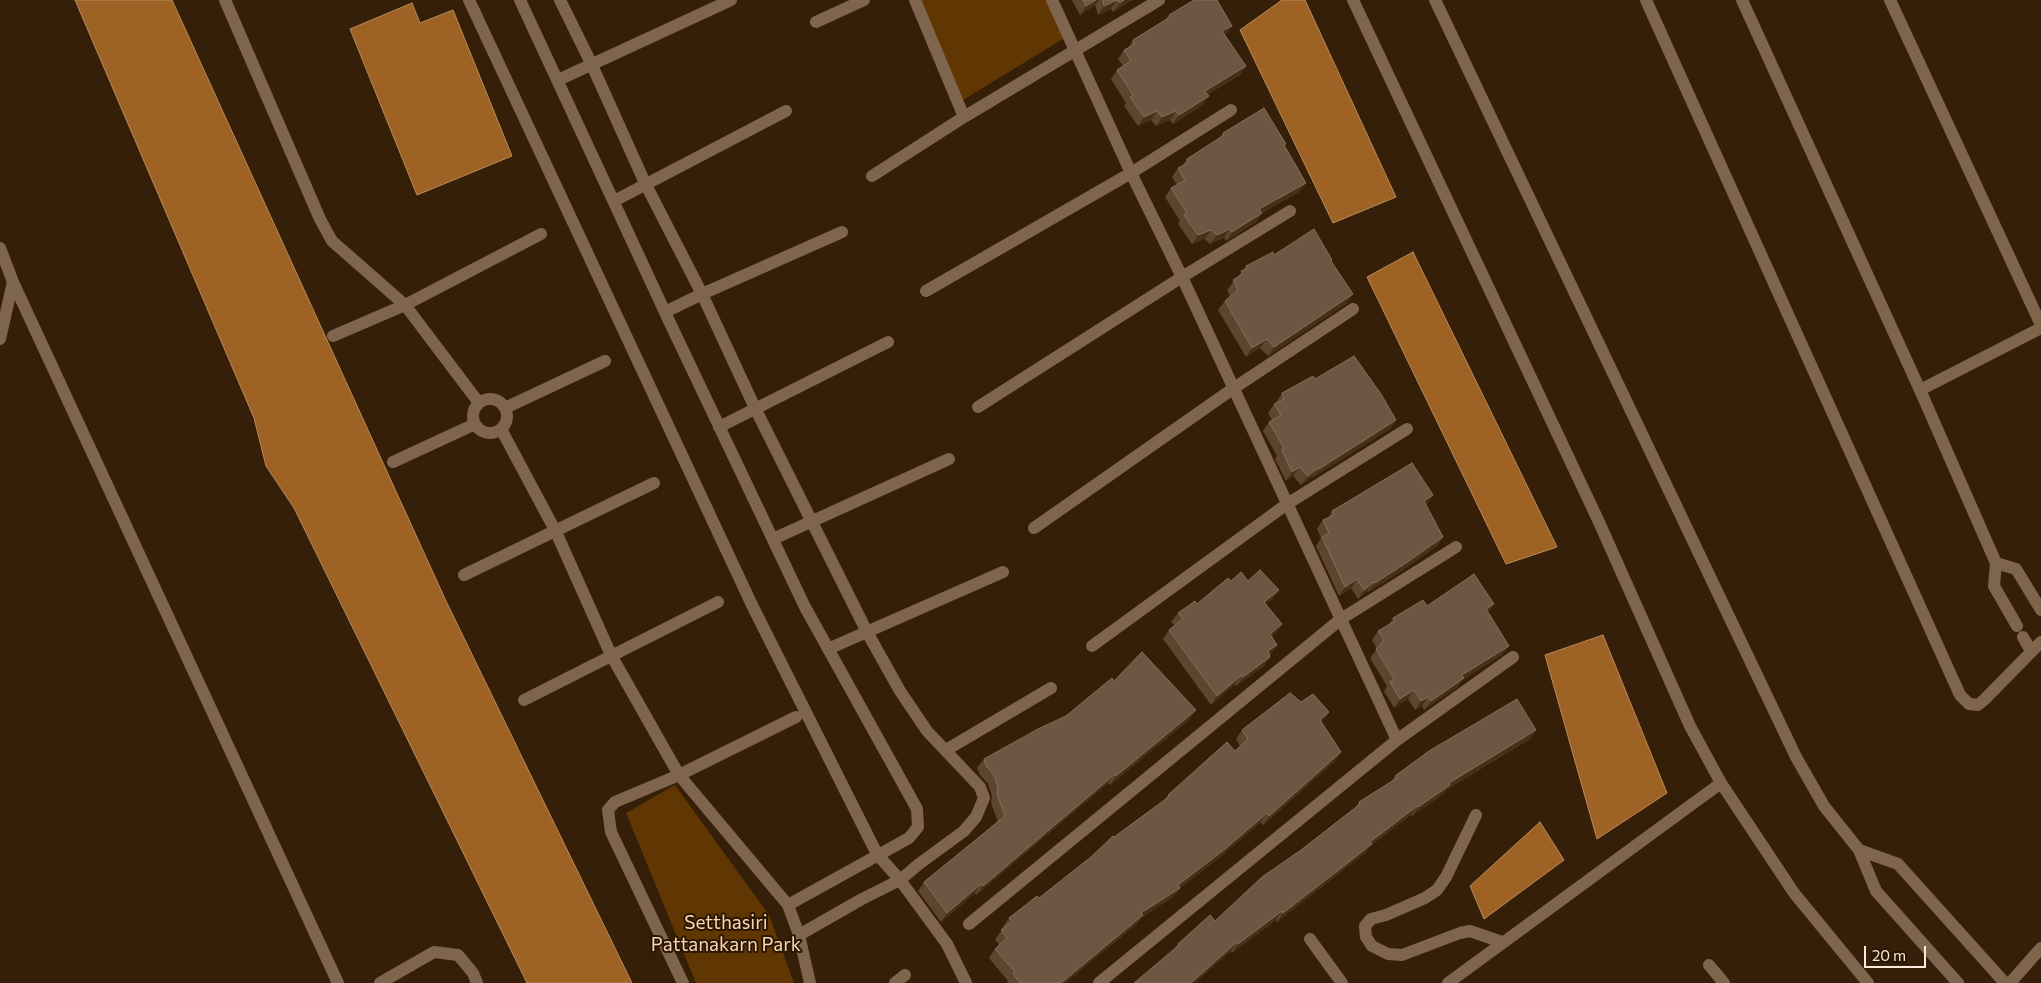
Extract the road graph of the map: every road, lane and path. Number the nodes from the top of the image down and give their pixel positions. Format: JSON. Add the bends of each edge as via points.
{"nodes":[{"id":1,"x":225,"y":0,"type":"edge"},
{"id":2,"x":469,"y":0,"type":"edge"},
{"id":3,"x":520,"y":0,"type":"edge"},
{"id":4,"x":560,"y":0,"type":"edge"},
{"id":5,"x":731,"y":0,"type":"edge"},
{"id":6,"x":864,"y":0,"type":"edge"},
{"id":7,"x":915,"y":0,"type":"edge"},
{"id":8,"x":1052,"y":0,"type":"edge"},
{"id":9,"x":1159,"y":0,"type":"edge"},
{"id":10,"x":1353,"y":0,"type":"edge"},
{"id":11,"x":1435,"y":0,"type":"edge"},
{"id":12,"x":1646,"y":0,"type":"edge"},
{"id":13,"x":1742,"y":0,"type":"edge"},
{"id":14,"x":1890,"y":0,"type":"edge"},
{"id":15,"x":816,"y":22,"type":"dead end"},
{"id":16,"x":1075,"y":50,"type":"junction"},
{"id":17,"x":591,"y":63,"type":"junction"},
{"id":18,"x":558,"y":80,"type":"junction"},
{"id":19,"x":1231,"y":110,"type":"dead end"},
{"id":20,"x":786,"y":111,"type":"dead end"},
{"id":21,"x":964,"y":117,"type":"junction"},
{"id":22,"x":1131,"y":173,"type":"junction"},
{"id":23,"x":872,"y":176,"type":"dead end"},
{"id":24,"x":645,"y":183,"type":"junction"},
{"id":25,"x":614,"y":201,"type":"junction"},
{"id":26,"x":1290,"y":211,"type":"dead end"},
{"id":27,"x":842,"y":232,"type":"dead end"},
{"id":28,"x":540,"y":234,"type":"dead end"},
{"id":29,"x":0,"y":248,"type":"edge"},
{"id":30,"x":1182,"y":276,"type":"junction"},
{"id":31,"x":14,"y":282,"type":"junction"},
{"id":32,"x":926,"y":291,"type":"dead end"},
{"id":33,"x":702,"y":294,"type":"junction"},
{"id":34,"x":405,"y":305,"type":"junction"},
{"id":35,"x":1353,"y":309,"type":"dead end"},
{"id":36,"x":665,"y":312,"type":"junction"},
{"id":37,"x":2041,"y":326,"type":"edge"},
{"id":38,"x":333,"y":336,"type":"dead end"},
{"id":39,"x":0,"y":339,"type":"edge"},
{"id":40,"x":888,"y":342,"type":"dead end"},
{"id":41,"x":605,"y":361,"type":"dead end"},
{"id":42,"x":1234,"y":388,"type":"junction"},
{"id":43,"x":1920,"y":390,"type":"junction"},
{"id":44,"x":478,"y":403,"type":"junction"},
{"id":45,"x":978,"y":407,"type":"dead end"},
{"id":46,"x":505,"y":408,"type":"junction"},
{"id":47,"x":755,"y":408,"type":"junction"},
{"id":48,"x":474,"y":424,"type":"junction"},
{"id":49,"x":719,"y":426,"type":"junction"},
{"id":50,"x":501,"y":429,"type":"junction"},
{"id":51,"x":1407,"y":429,"type":"dead end"},
{"id":52,"x":949,"y":459,"type":"dead end"},
{"id":53,"x":393,"y":462,"type":"dead end"},
{"id":54,"x":654,"y":483,"type":"dead end"},
{"id":55,"x":1287,"y":504,"type":"junction"},
{"id":56,"x":812,"y":521,"type":"junction"},
{"id":57,"x":1034,"y":528,"type":"dead end"},
{"id":58,"x":556,"y":532,"type":"junction"},
{"id":59,"x":773,"y":539,"type":"junction"},
{"id":60,"x":1456,"y":548,"type":"dead end"},
{"id":61,"x":1996,"y":563,"type":"junction"},
{"id":62,"x":1002,"y":572,"type":"dead end"},
{"id":63,"x":464,"y":575,"type":"dead end"},
{"id":64,"x":718,"y":602,"type":"dead end"},
{"id":65,"x":2041,"y":610,"type":"edge"},
{"id":66,"x":1341,"y":619,"type":"junction"},
{"id":67,"x":867,"y":632,"type":"junction"},
{"id":68,"x":2041,"y":642,"type":"edge"},
{"id":69,"x":1092,"y":646,"type":"dead end"},
{"id":70,"x":828,"y":650,"type":"junction"},
{"id":71,"x":2031,"y":651,"type":"junction"},
{"id":72,"x":611,"y":655,"type":"junction"},
{"id":73,"x":1513,"y":657,"type":"dead end"},
{"id":74,"x":1051,"y":688,"type":"dead end"},
{"id":75,"x":524,"y":700,"type":"dead end"},
{"id":76,"x":796,"y":717,"type":"dead end"},
{"id":77,"x":1397,"y":740,"type":"junction"},
{"id":78,"x":946,"y":750,"type":"junction"},
{"id":79,"x":679,"y":775,"type":"junction"},
{"id":80,"x":1721,"y":783,"type":"junction"},
{"id":81,"x":1476,"y":815,"type":"dead end"},
{"id":82,"x":1859,"y":850,"type":"junction"},
{"id":83,"x":877,"y":854,"type":"junction"},
{"id":84,"x":900,"y":880,"type":"junction"},
{"id":85,"x":788,"y":906,"type":"junction"},
{"id":86,"x":969,"y":924,"type":"dead end"},
{"id":87,"x":799,"y":935,"type":"junction"},
{"id":88,"x":1310,"y":939,"type":"dead end"},
{"id":89,"x":1502,"y":942,"type":"junction"},
{"id":90,"x":2041,"y":948,"type":"edge"},
{"id":91,"x":1709,"y":965,"type":"dead end"},
{"id":92,"x":905,"y":974,"type":"dead end"},
{"id":93,"x":338,"y":983,"type":"edge"},
{"id":94,"x":380,"y":983,"type":"edge"},
{"id":95,"x":477,"y":983,"type":"edge"},
{"id":96,"x":683,"y":983,"type":"edge"},
{"id":97,"x":810,"y":983,"type":"edge"},
{"id":98,"x":895,"y":983,"type":"edge"},
{"id":99,"x":966,"y":983,"type":"edge"},
{"id":100,"x":1099,"y":983,"type":"edge"},
{"id":101,"x":1342,"y":983,"type":"edge"},
{"id":102,"x":1448,"y":983,"type":"edge"},
{"id":103,"x":1724,"y":983,"type":"edge"},
{"id":104,"x":1868,"y":983,"type":"edge"},
{"id":105,"x":1958,"y":983,"type":"edge"},
{"id":106,"x":2005,"y":983,"type":"edge"},
{"id":107,"x":2010,"y":983,"type":"edge"}],
"edges":[{"from":1,"to":34,"type":"street","via":[[332,241]]},
{"from":2,"to":83,"type":"street","via":[[752,605]]},
{"from":3,"to":18,"type":"street"},
{"from":4,"to":17,"type":"street"},
{"from":5,"to":17,"type":"street"},
{"from":6,"to":15,"type":"street"},
{"from":7,"to":21,"type":"street"},
{"from":8,"to":16,"type":"street"},
{"from":9,"to":16,"type":"street"},
{"from":10,"to":80,"type":"street","via":[[1599,522],[1690,726]]},
{"from":11,"to":82,"type":"street","via":[[1796,757],[1824,806]]},
{"from":12,"to":71,"type":"street","via":[[1960,695],[1969,704],[1985,700]]},
{"from":13,"to":43,"type":"street"},
{"from":14,"to":37,"type":"street"},
{"from":16,"to":21,"type":"street"},
{"from":16,"to":22,"type":"street"},
{"from":17,"to":18,"type":"street"},
{"from":17,"to":24,"type":"street"},
{"from":18,"to":25,"type":"street"},
{"from":19,"to":22,"type":"street"},
{"from":20,"to":24,"type":"street"},
{"from":21,"to":23,"type":"street"},
{"from":22,"to":30,"type":"street"},
{"from":22,"to":32,"type":"street"},
{"from":24,"to":25,"type":"street"},
{"from":24,"to":33,"type":"street"},
{"from":25,"to":36,"type":"street"},
{"from":26,"to":30,"type":"street"},
{"from":27,"to":33,"type":"street"},
{"from":28,"to":34,"type":"street"},
{"from":29,"to":31,"type":"street"},
{"from":30,"to":42,"type":"street"},
{"from":30,"to":45,"type":"street"},
{"from":31,"to":39,"type":"street"},
{"from":31,"to":93,"type":"street"},
{"from":33,"to":36,"type":"street"},
{"from":33,"to":47,"type":"street"},
{"from":34,"to":38,"type":"street"},
{"from":34,"to":44,"type":"street"},
{"from":35,"to":42,"type":"street"},
{"from":36,"to":49,"type":"street"},
{"from":37,"to":43,"type":"street"},
{"from":40,"to":47,"type":"street"},
{"from":41,"to":46,"type":"street"},
{"from":42,"to":55,"type":"street"},
{"from":42,"to":57,"type":"street"},
{"from":43,"to":61,"type":"street"},
{"from":44,"to":46,"type":"street","via":[[493,399]]},
{"from":44,"to":48,"type":"street","via":[[472,417]]},
{"from":46,"to":50,"type":"street","via":[[506,423]]},
{"from":47,"to":49,"type":"street"},
{"from":47,"to":56,"type":"street"},
{"from":48,"to":50,"type":"street","via":[[486,433]]},
{"from":48,"to":53,"type":"street"},
{"from":49,"to":59,"type":"street"},
{"from":50,"to":58,"type":"street"},
{"from":51,"to":55,"type":"street"},
{"from":52,"to":56,"type":"street"},
{"from":54,"to":58,"type":"street"},
{"from":55,"to":66,"type":"street"},
{"from":55,"to":69,"type":"street"},
{"from":56,"to":59,"type":"street"},
{"from":56,"to":67,"type":"street"},
{"from":58,"to":63,"type":"street"},
{"from":58,"to":72,"type":"street"},
{"from":59,"to":70,"type":"street"},
{"from":60,"to":66,"type":"street"},
{"from":61,"to":65,"type":"street","via":[[2016,568]]},
{"from":61,"to":71,"type":"street","via":[[1994,586]]},
{"from":62,"to":67,"type":"street"},
{"from":64,"to":72,"type":"street"},
{"from":66,"to":77,"type":"street"},
{"from":66,"to":86,"type":"street"},
{"from":67,"to":70,"type":"street"},
{"from":67,"to":78,"type":"street","via":[[900,691],[927,731]]},
{"from":68,"to":71,"type":"street"},
{"from":70,"to":83,"type":"street","via":[[917,809],[918,826],[908,838]]},
{"from":72,"to":75,"type":"street"},
{"from":72,"to":79,"type":"street"},
{"from":73,"to":77,"type":"street"},
{"from":74,"to":78,"type":"street"},
{"from":76,"to":79,"type":"street"},
{"from":77,"to":100,"type":"street"},
{"from":78,"to":84,"type":"street","via":[[980,787],[984,798],[976,817],[964,831]]},
{"from":79,"to":85,"type":"street"},
{"from":79,"to":96,"type":"street","via":[[615,802],[608,810],[611,832]]},
{"from":80,"to":89,"type":"street"},
{"from":80,"to":104,"type":"street","via":[[1794,893]]},
{"from":81,"to":89,"type":"street","via":[[1437,890],[1372,919],[1365,926],[1366,937],[1372,946],[1388,954],[1402,955],[1470,931]]},
{"from":82,"to":105,"type":"street","via":[[1876,891]]},
{"from":82,"to":106,"type":"street","via":[[1898,864]]},
{"from":83,"to":84,"type":"street"},
{"from":83,"to":85,"type":"street"},
{"from":84,"to":87,"type":"street"},
{"from":84,"to":99,"type":"street","via":[[947,944]]},
{"from":85,"to":87,"type":"street"},
{"from":87,"to":97,"type":"street"},
{"from":88,"to":101,"type":"street"},
{"from":89,"to":102,"type":"street"},
{"from":90,"to":107,"type":"street"},
{"from":91,"to":103,"type":"street"},
{"from":92,"to":98,"type":"street"},
{"from":94,"to":95,"type":"street","via":[[434,952],[458,955]]}]}
